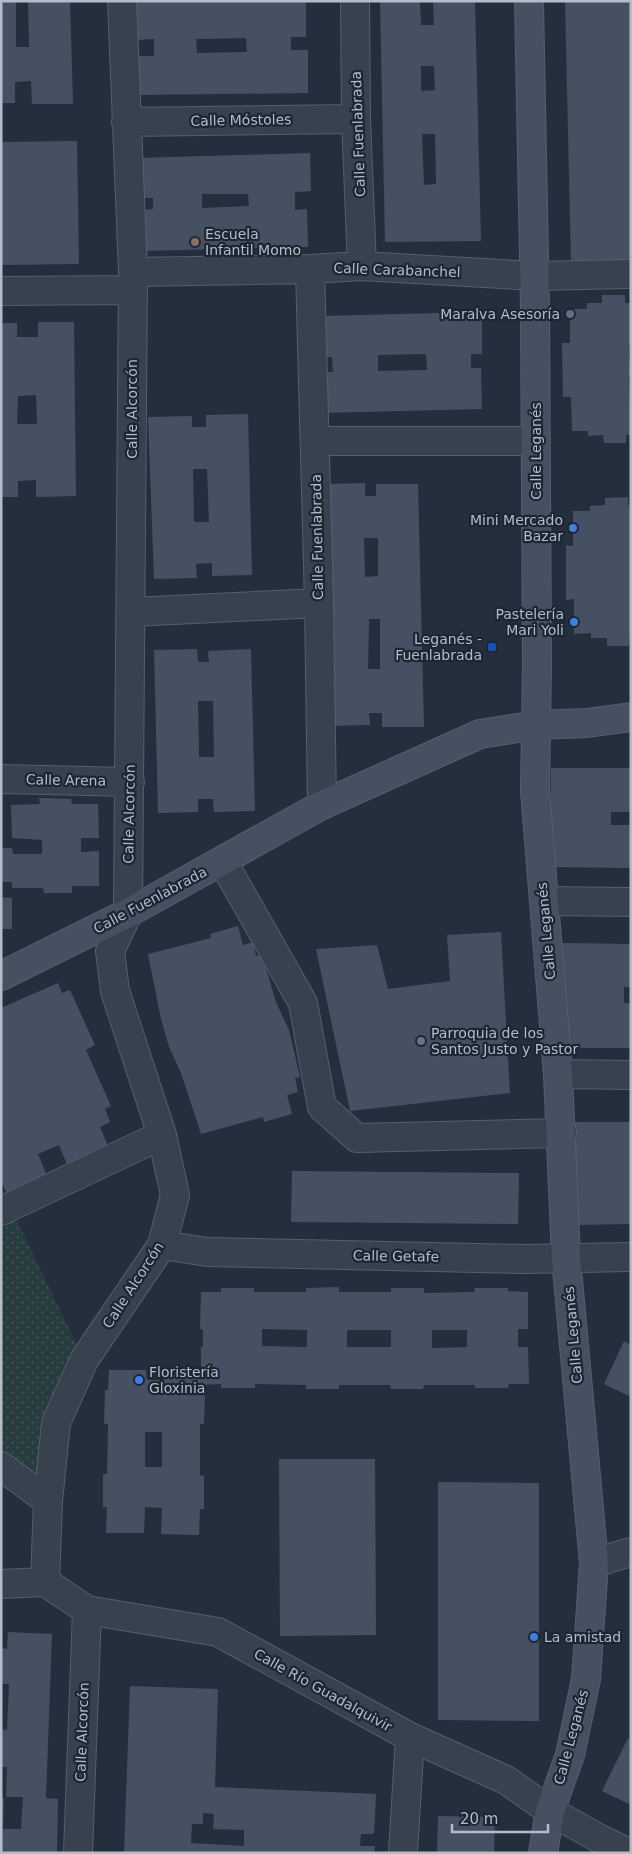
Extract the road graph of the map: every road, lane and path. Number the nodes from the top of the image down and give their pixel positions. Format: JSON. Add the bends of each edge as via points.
{"nodes":[{"id":1,"x":122,"y":1,"type":"edge"},
{"id":2,"x":355,"y":1,"type":"edge"},
{"id":3,"x":529,"y":1,"type":"edge"},
{"id":4,"x":356,"y":119,"type":"junction"},
{"id":5,"x":126,"y":122,"type":"junction"},
{"id":6,"x":362,"y":266,"type":"junction"},
{"id":7,"x":310,"y":268,"type":"junction"},
{"id":8,"x":631,"y":274,"type":"edge"},
{"id":9,"x":535,"y":276,"type":"junction"},
{"id":10,"x":133,"y":281,"type":"junction"},
{"id":11,"x":1,"y":291,"type":"edge"},
{"id":12,"x":315,"y":441,"type":"junction"},
{"id":13,"x":535,"y":441,"type":"junction"},
{"id":14,"x":319,"y":604,"type":"junction"},
{"id":15,"x":131,"y":612,"type":"junction"},
{"id":16,"x":631,"y":717,"type":"edge"},
{"id":17,"x":537,"y":725,"type":"junction"},
{"id":18,"x":1,"y":779,"type":"edge"},
{"id":19,"x":130,"y":782,"type":"junction"},
{"id":20,"x":322,"y":806,"type":"junction"},
{"id":21,"x":223,"y":862,"type":"junction"},
{"id":22,"x":544,"y":901,"type":"junction"},
{"id":23,"x":631,"y":902,"type":"edge"},
{"id":24,"x":128,"y":913,"type":"junction"},
{"id":25,"x":1,"y":976,"type":"edge"},
{"id":26,"x":558,"y":1074,"type":"junction"},
{"id":27,"x":631,"y":1075,"type":"edge"},
{"id":28,"x":562,"y":1133,"type":"junction"},
{"id":29,"x":162,"y":1135,"type":"junction"},
{"id":30,"x":1,"y":1211,"type":"edge"},
{"id":31,"x":162,"y":1245,"type":"junction"},
{"id":32,"x":631,"y":1257,"type":"edge"},
{"id":33,"x":566,"y":1258,"type":"junction"},
{"id":34,"x":1,"y":1466,"type":"edge"},
{"id":35,"x":48,"y":1501,"type":"junction"},
{"id":36,"x":631,"y":1552,"type":"edge"},
{"id":37,"x":594,"y":1563,"type":"junction"},
{"id":38,"x":45,"y":1582,"type":"junction"},
{"id":39,"x":1,"y":1584,"type":"edge"},
{"id":40,"x":87,"y":1610,"type":"junction"},
{"id":41,"x":410,"y":1737,"type":"junction"},
{"id":42,"x":550,"y":1810,"type":"junction"},
{"id":43,"x":78,"y":1853,"type":"edge"},
{"id":44,"x":403,"y":1853,"type":"edge"},
{"id":45,"x":543,"y":1853,"type":"edge"},
{"id":46,"x":630,"y":1853,"type":"edge"}],
"edges":[{"from":1,"to":5,"type":"street","name":"Calle Alcorcón"},
{"from":2,"to":4,"type":"street","name":"Calle Fuenlabrada"},
{"from":3,"to":9,"type":"street","name":"Calle Leganés"},
{"from":4,"to":5,"type":"street","name":"Calle Móstoles"},
{"from":4,"to":6,"type":"street","name":"Calle Fuenlabrada"},
{"from":5,"to":10,"type":"street","name":"Calle Alcorcón"},
{"from":6,"to":7,"type":"street","name":"Calle Carabanchel"},
{"from":6,"to":9,"type":"street","name":"Calle Carabanchel"},
{"from":7,"to":10,"type":"street","name":"Calle Carabanchel"},
{"from":7,"to":12,"type":"street","name":"Calle Fuenlabrada"},
{"from":8,"to":9,"type":"street","name":"Calle Carabanchel"},
{"from":9,"to":13,"type":"street","name":"Calle Leganés"},
{"from":10,"to":11,"type":"street","name":"Calle Carabanchel"},
{"from":10,"to":15,"type":"street","name":"Calle Alcorcón"},
{"from":12,"to":13,"type":"street"},
{"from":12,"to":14,"type":"street","name":"Calle Fuenlabrada"},
{"from":13,"to":17,"type":"street","name":"Calle Leganés"},
{"from":14,"to":15,"type":"street"},
{"from":14,"to":20,"type":"street","name":"Calle Fuenlabrada"},
{"from":15,"to":19,"type":"street","name":"Calle Alcorcón"},
{"from":16,"to":17,"type":"street","name":"Calle Fuenlabrada"},
{"from":17,"to":20,"type":"street","name":"Calle Fuenlabrada","via":[[480,734]]},
{"from":17,"to":22,"type":"street","name":"Calle Leganés","via":[[536,791]]},
{"from":18,"to":19,"type":"street","name":"Calle Arena"},
{"from":19,"to":24,"type":"street","name":"Calle Alcorcón"},
{"from":20,"to":21,"type":"street","name":"Calle Fuenlabrada"},
{"from":21,"to":24,"type":"street","name":"Calle Fuenlabrada"},
{"from":21,"to":28,"type":"street","via":[[303,1003],[322,1107],[357,1138]]},
{"from":22,"to":23,"type":"street"},
{"from":22,"to":26,"type":"street","name":"Calle Leganés"},
{"from":24,"to":25,"type":"street","name":"Calle Fuenlabrada"},
{"from":24,"to":29,"type":"street","name":"Calle Alcorcón","via":[[110,951],[115,991]]},
{"from":26,"to":27,"type":"street"},
{"from":26,"to":28,"type":"street","name":"Calle Leganés"},
{"from":28,"to":33,"type":"street","name":"Calle Leganés"},
{"from":29,"to":30,"type":"street"},
{"from":29,"to":31,"type":"street","name":"Calle Alcorcón","via":[[175,1195]]},
{"from":31,"to":33,"type":"street","name":"Calle Getafe","via":[[207,1252]]},
{"from":31,"to":35,"type":"street","name":"Calle Alcorcón","via":[[84,1360],[56,1423]]},
{"from":32,"to":33,"type":"street","name":"Calle Getafe"},
{"from":33,"to":37,"type":"street","name":"Calle Leganés"},
{"from":34,"to":35,"type":"street"},
{"from":35,"to":38,"type":"street","name":"Calle Alcorcón"},
{"from":36,"to":37,"type":"street"},
{"from":37,"to":42,"type":"street","name":"Calle Leganés","via":[[586,1679],[570,1754]]},
{"from":38,"to":39,"type":"street"},
{"from":38,"to":40,"type":"street","name":"Calle Río Guadalquivir"},
{"from":40,"to":41,"type":"street","name":"Calle Río Guadalquivir","via":[[218,1632]]},
{"from":40,"to":43,"type":"street","name":"Calle Alcorcón"},
{"from":41,"to":42,"type":"street","name":"Calle Río Guadalquivir","via":[[506,1780]]},
{"from":41,"to":44,"type":"street"},
{"from":42,"to":45,"type":"street","name":"Calle Leganés"},
{"from":42,"to":46,"type":"street","name":"Calle Río Guadalquivir"}]}
